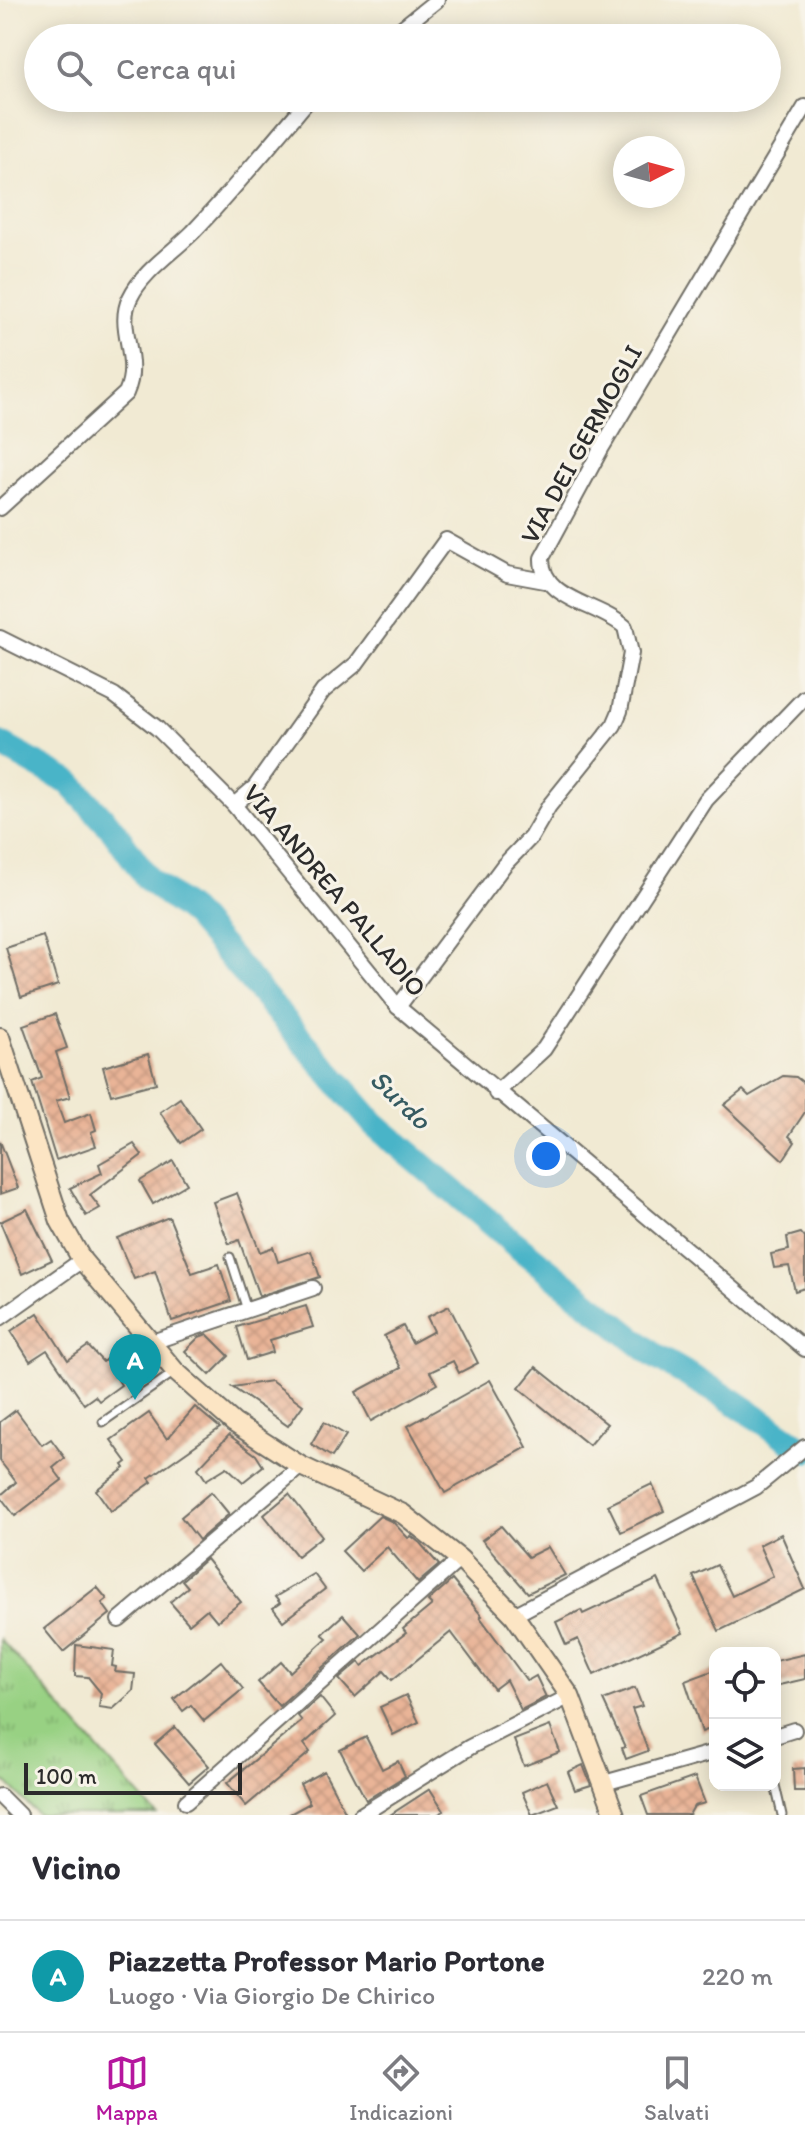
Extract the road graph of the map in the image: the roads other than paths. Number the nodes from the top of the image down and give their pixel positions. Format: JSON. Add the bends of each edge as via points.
{"nodes":[{"id":1,"x":437,"y":0,"type":"edge"},
{"id":2,"x":407,"y":24,"type":"edge"},
{"id":3,"x":805,"y":107,"type":"edge"},
{"id":4,"x":298,"y":112,"type":"edge"},
{"id":5,"x":0,"y":508,"type":"edge"},
{"id":6,"x":545,"y":581,"type":"junction"},
{"id":7,"x":0,"y":638,"type":"edge"},
{"id":8,"x":804,"y":698,"type":"edge"},
{"id":9,"x":234,"y":805,"type":"junction"},
{"id":10,"x":398,"y":1007,"type":"junction"},
{"id":11,"x":2,"y":1046,"type":"edge"},
{"id":12,"x":496,"y":1093,"type":"junction"},
{"id":13,"x":230,"y":1257,"type":"dead end"},
{"id":14,"x":82,"y":1260,"type":"junction"},
{"id":15,"x":313,"y":1288,"type":"dead end"},
{"id":16,"x":247,"y":1310,"type":"junction"},
{"id":17,"x":0,"y":1318,"type":"edge"},
{"id":18,"x":149,"y":1343,"type":"junction"},
{"id":19,"x":805,"y":1349,"type":"edge"},
{"id":20,"x":175,"y":1371,"type":"junction"},
{"id":21,"x":103,"y":1422,"type":"dead end"},
{"id":22,"x":805,"y":1447,"type":"edge"},
{"id":23,"x":301,"y":1466,"type":"junction"},
{"id":24,"x":460,"y":1559,"type":"junction"},
{"id":25,"x":514,"y":1615,"type":"junction"},
{"id":26,"x":119,"y":1620,"type":"dead end"},
{"id":27,"x":570,"y":1696,"type":"junction"},
{"id":28,"x":794,"y":1730,"type":"dead end"},
{"id":29,"x":781,"y":1734,"type":"edge"},
{"id":30,"x":709,"y":1754,"type":"edge"},
{"id":31,"x":604,"y":1783,"type":"junction"},
{"id":32,"x":776,"y":1791,"type":"edge"},
{"id":33,"x":0,"y":1796,"type":"edge"},
{"id":34,"x":186,"y":1802,"type":"dead end"},
{"id":35,"x":19,"y":1815,"type":"edge"},
{"id":36,"x":361,"y":1815,"type":"edge"},
{"id":37,"x":615,"y":1815,"type":"edge"},
{"id":38,"x":782,"y":1815,"type":"edge"}],
"edges":[{"from":1,"to":2,"type":"street"},
{"from":3,"to":6,"type":"street","name":"VIA DEI GERMOGLI","via":[[557,529],[542,558]]},
{"from":4,"to":5,"type":"street","via":[[130,297],[126,326],[133,377],[126,393]]},
{"from":6,"to":9,"type":"street","via":[[507,574],[446,540],[356,664],[323,691],[255,787]]},
{"from":6,"to":10,"type":"street","name":"VIA DEI GERMOGLI","via":[[625,627],[631,653],[620,711],[600,746]]},
{"from":7,"to":9,"type":"street","name":"VIA ANDREA PALLADIO","via":[[114,695],[157,728]]},
{"from":8,"to":12,"type":"street","via":[[706,800],[544,1049]]},
{"from":9,"to":10,"type":"street","name":"VIA ANDREA PALLADIO"},
{"from":10,"to":12,"type":"street","name":"VIA ANDREA PALLADIO"},
{"from":11,"to":14,"type":"main road","via":[[60,1221]]},
{"from":12,"to":19,"type":"street","name":"VIA ANDREA PALLADIO"},
{"from":13,"to":16,"type":"lane"},
{"from":14,"to":17,"type":"street"},
{"from":14,"to":18,"type":"main road"},
{"from":15,"to":16,"type":"street"},
{"from":16,"to":18,"type":"street"},
{"from":18,"to":20,"type":"main road"},
{"from":20,"to":21,"type":"lane"},
{"from":20,"to":23,"type":"main road","via":[[234,1423]]},
{"from":22,"to":25,"type":"street","via":[[756,1487]]},
{"from":23,"to":24,"type":"main road","via":[[403,1514]]},
{"from":23,"to":26,"type":"street"},
{"from":24,"to":25,"type":"main road"},
{"from":24,"to":34,"type":"street"},
{"from":25,"to":27,"type":"main road"},
{"from":27,"to":31,"type":"main road"},
{"from":27,"to":36,"type":"street","via":[[470,1747]]},
{"from":28,"to":29,"type":"street"},
{"from":30,"to":31,"type":"street"},
{"from":31,"to":37,"type":"main road"},
{"from":32,"to":38,"type":"lane"},
{"from":33,"to":35,"type":"street"}]}
